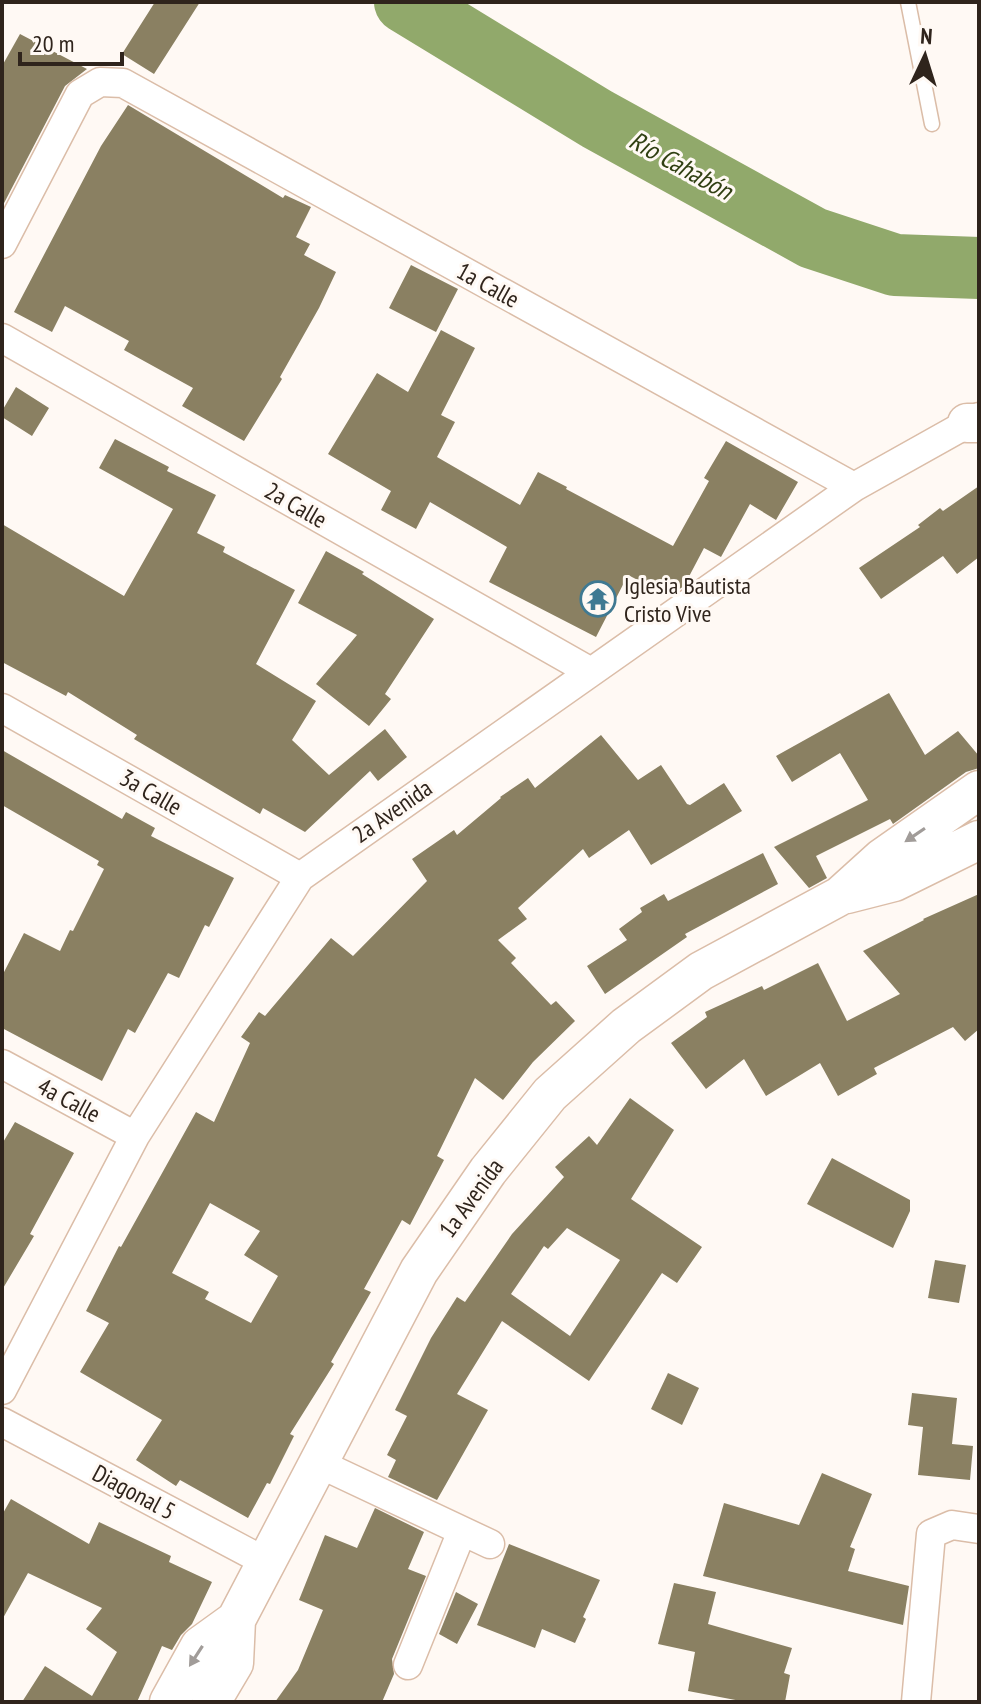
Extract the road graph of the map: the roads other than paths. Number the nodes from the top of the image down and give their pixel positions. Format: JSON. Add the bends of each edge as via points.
{"nodes":[{"id":1,"x":908,"y":2,"type":"edge"},
{"id":2,"x":932,"y":124,"type":"dead end"},
{"id":3,"x":2,"y":244,"type":"edge"},
{"id":4,"x":2,"y":338,"type":"edge"},
{"id":5,"x":975,"y":421,"type":"edge"},
{"id":6,"x":854,"y":487,"type":"junction"},
{"id":7,"x":591,"y":672,"type":"junction"},
{"id":8,"x":2,"y":708,"type":"edge"},
{"id":9,"x":979,"y":790,"type":"edge"},
{"id":10,"x":979,"y":840,"type":"edge"},
{"id":11,"x":300,"y":877,"type":"junction"},
{"id":12,"x":840,"y":896,"type":"junction"},
{"id":13,"x":2,"y":1064,"type":"edge"},
{"id":14,"x":135,"y":1136,"type":"junction"},
{"id":15,"x":2,"y":1390,"type":"edge"},
{"id":16,"x":2,"y":1422,"type":"edge"},
{"id":17,"x":318,"y":1463,"type":"junction"},
{"id":18,"x":979,"y":1529,"type":"edge"},
{"id":19,"x":462,"y":1531,"type":"junction"},
{"id":20,"x":490,"y":1544,"type":"dead end"},
{"id":21,"x":266,"y":1562,"type":"junction"},
{"id":22,"x":236,"y":1620,"type":"junction"},
{"id":23,"x":408,"y":1665,"type":"dead end"},
{"id":24,"x":169,"y":1702,"type":"edge"},
{"id":25,"x":211,"y":1702,"type":"edge"},
{"id":26,"x":916,"y":1702,"type":"edge"}],
"edges":[{"from":1,"to":2,"type":"lane"},
{"from":3,"to":6,"type":"street","name":"1a Calle","via":[[80,94],[100,82],[123,83]]},
{"from":4,"to":7,"type":"street","name":"2a Calle"},
{"from":5,"to":6,"type":"street","name":"2a Avenida"},
{"from":6,"to":7,"type":"street","name":"2a Avenida"},
{"from":7,"to":11,"type":"street","name":"2a Avenida"},
{"from":8,"to":11,"type":"street","name":"3a Calle"},
{"from":9,"to":12,"type":"main road","name":"1a Avenida","one_way":true,"via":[[882,858]]},
{"from":10,"to":12,"type":"main road","name":"1a Avenida","via":[[894,882]]},
{"from":11,"to":14,"type":"street","name":"2a Avenida"},
{"from":12,"to":17,"type":"main road","name":"1a Avenida","via":[[701,971],[626,1026],[550,1094],[488,1171],[419,1271]]},
{"from":13,"to":14,"type":"street","name":"4a Calle"},
{"from":14,"to":15,"type":"street","name":"2a Avenida"},
{"from":16,"to":21,"type":"street","name":"Diagonal 5"},
{"from":17,"to":19,"type":"street"},
{"from":17,"to":21,"type":"main road","name":"1a Avenida"},
{"from":18,"to":26,"type":"street","via":[[952,1525],[931,1534]]},
{"from":19,"to":20,"type":"street"},
{"from":19,"to":23,"type":"street"},
{"from":21,"to":22,"type":"main road","name":"1a Avenida"},
{"from":22,"to":24,"type":"main road","name":"1a Avenida","one_way":true,"via":[[200,1646]]},
{"from":22,"to":25,"type":"main road","name":"1a Avenida","via":[[234,1663]]}]}
